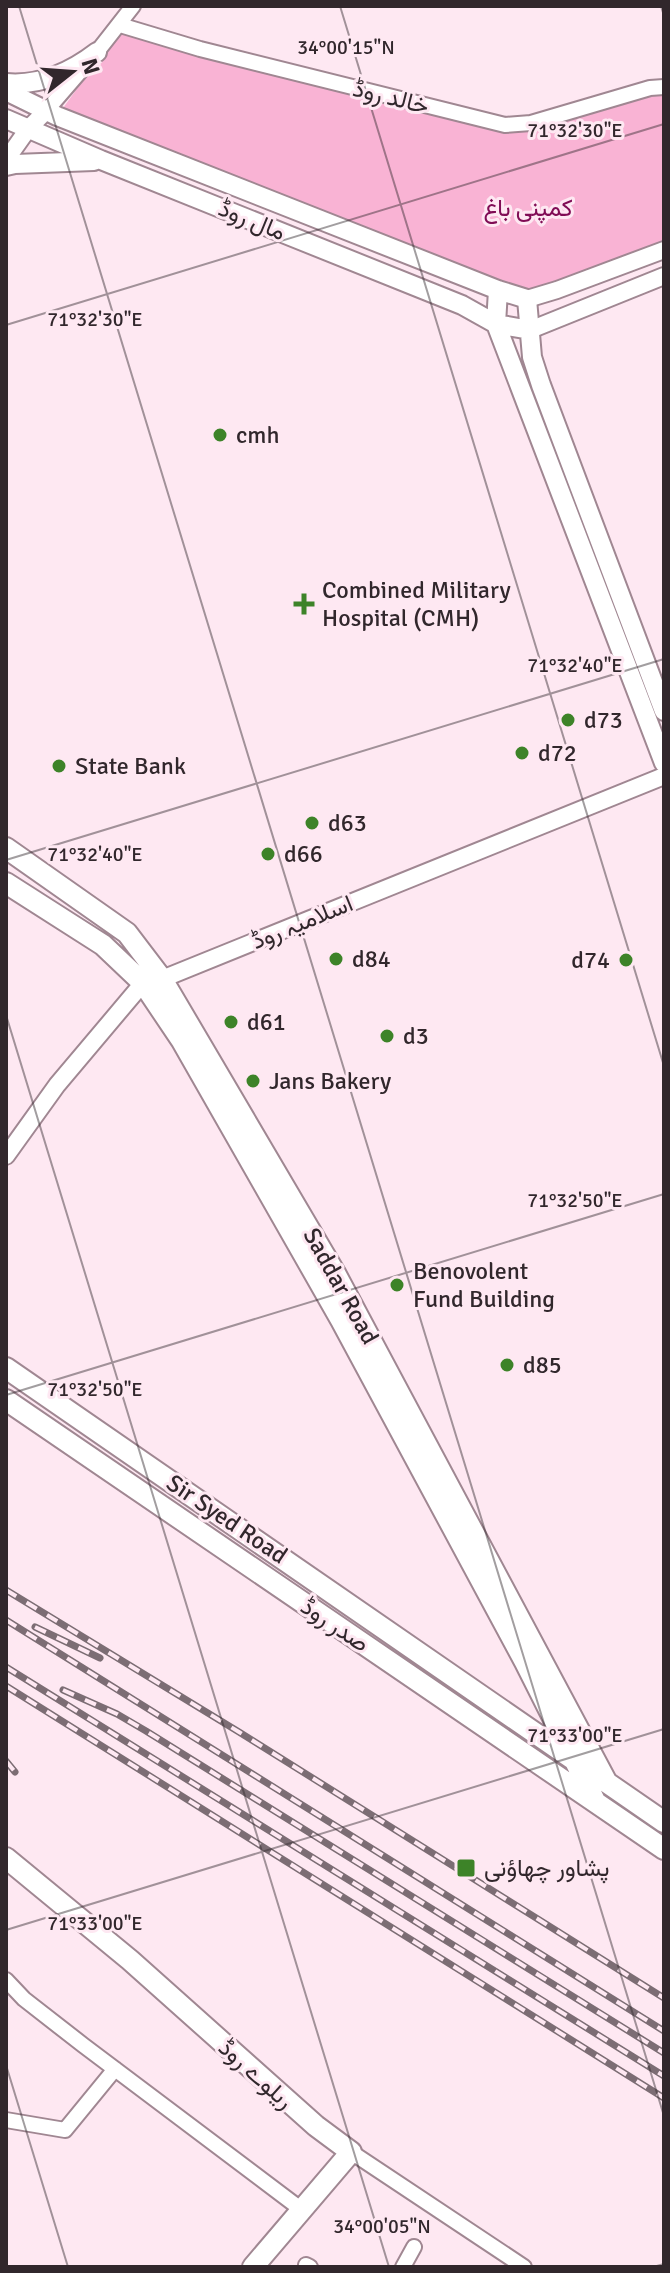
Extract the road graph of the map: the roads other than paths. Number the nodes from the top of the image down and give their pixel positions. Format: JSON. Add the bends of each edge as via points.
{"nodes":[{"id":1,"x":133,"y":6,"type":"edge"},
{"id":2,"x":120,"y":25,"type":"junction"},
{"id":3,"x":97,"y":52,"type":"junction"},
{"id":4,"x":6,"y":83,"type":"edge"},
{"id":5,"x":664,"y":87,"type":"edge"},
{"id":6,"x":6,"y":91,"type":"edge"},
{"id":7,"x":46,"y":111,"type":"junction"},
{"id":8,"x":6,"y":119,"type":"edge"},
{"id":9,"x":28,"y":129,"type":"junction"},
{"id":10,"x":6,"y":160,"type":"edge"},
{"id":11,"x":101,"y":160,"type":"junction"},
{"id":12,"x":6,"y":166,"type":"edge"},
{"id":13,"x":664,"y":250,"type":"edge"},
{"id":14,"x":664,"y":276,"type":"edge"},
{"id":15,"x":498,"y":290,"type":"junction"},
{"id":16,"x":527,"y":299,"type":"junction"},
{"id":17,"x":496,"y":324,"type":"junction"},
{"id":18,"x":530,"y":330,"type":"junction"},
{"id":19,"x":664,"y":711,"type":"edge"},
{"id":20,"x":664,"y":763,"type":"edge"},
{"id":21,"x":664,"y":776,"type":"edge"},
{"id":22,"x":6,"y":848,"type":"edge"},
{"id":23,"x":6,"y":883,"type":"edge"},
{"id":24,"x":153,"y":981,"type":"junction"},
{"id":25,"x":6,"y":1156,"type":"edge"},
{"id":26,"x":6,"y":1368,"type":"edge"},
{"id":27,"x":6,"y":1400,"type":"edge"},
{"id":28,"x":532,"y":1658,"type":"junction"},
{"id":29,"x":577,"y":1762,"type":"junction"},
{"id":30,"x":606,"y":1781,"type":"junction"},
{"id":31,"x":595,"y":1801,"type":"junction"},
{"id":32,"x":664,"y":1822,"type":"edge"},
{"id":33,"x":664,"y":1849,"type":"edge"},
{"id":34,"x":6,"y":1858,"type":"edge"},
{"id":35,"x":6,"y":1980,"type":"edge"},
{"id":36,"x":115,"y":2069,"type":"junction"},
{"id":37,"x":6,"y":2120,"type":"edge"},
{"id":38,"x":351,"y":2152,"type":"junction"},
{"id":39,"x":302,"y":2210,"type":"junction"},
{"id":40,"x":414,"y":2247,"type":"dead end"},
{"id":41,"x":253,"y":2267,"type":"edge"},
{"id":42,"x":403,"y":2267,"type":"edge"},
{"id":43,"x":524,"y":2267,"type":"edge"}],
"edges":[{"from":1,"to":2,"type":"street"},
{"from":2,"to":3,"type":"street"},
{"from":2,"to":5,"type":"street","name":"خالد روڈ","via":[[505,125],[531,123]]},
{"from":3,"to":4,"type":"main road","via":[[51,78]]},
{"from":3,"to":7,"type":"street"},
{"from":6,"to":7,"type":"main road","name":"مال روڈ"},
{"from":7,"to":9,"type":"street"},
{"from":7,"to":15,"type":"main road","name":"مال روڈ"},
{"from":8,"to":9,"type":"main road","name":"مال روڈ"},
{"from":9,"to":10,"type":"street"},
{"from":9,"to":11,"type":"main road","name":"مال روڈ"},
{"from":11,"to":12,"type":"main road"},
{"from":11,"to":17,"type":"main road","name":"مال روڈ","via":[[462,305]]},
{"from":13,"to":16,"type":"street"},
{"from":14,"to":18,"type":"street"},
{"from":15,"to":16,"type":"main road","name":"مال روڈ"},
{"from":15,"to":17,"type":"main road"},
{"from":16,"to":18,"type":"main road"},
{"from":17,"to":18,"type":"main road","name":"مال روڈ"},
{"from":17,"to":20,"type":"main road"},
{"from":18,"to":19,"type":"main road","via":[[541,385]]},
{"from":21,"to":24,"type":"street","name":"اسلامیہ روڈ"},
{"from":22,"to":24,"type":"main road","name":"Saddar Road","via":[[127,933]]},
{"from":23,"to":24,"type":"main road","name":"Saddar Road"},
{"from":24,"to":25,"type":"street","name":"اسلامیہ روڈ","via":[[57,1085]]},
{"from":24,"to":28,"type":"main road","name":"Saddar Road","via":[[335,1273]]},
{"from":26,"to":29,"type":"main road","name":"Sir Syed Road"},
{"from":27,"to":31,"type":"main road","name":"صدر روڈ"},
{"from":28,"to":29,"type":"main road","name":"Saddar Road"},
{"from":28,"to":30,"type":"main road","name":"Saddar Road"},
{"from":29,"to":30,"type":"main road","name":"Sir Syed Road"},
{"from":29,"to":31,"type":"main road","name":"Saddar Road"},
{"from":30,"to":32,"type":"main road"},
{"from":31,"to":33,"type":"main road","name":"صدر روڈ"},
{"from":34,"to":38,"type":"main road","name":"ریلوے روڈ"},
{"from":35,"to":36,"type":"street"},
{"from":36,"to":37,"type":"street","via":[[65,2130]]},
{"from":36,"to":39,"type":"street"},
{"from":38,"to":39,"type":"main road"},
{"from":38,"to":43,"type":"street","name":"ریلوے روڈ"},
{"from":39,"to":41,"type":"main road"},
{"from":40,"to":42,"type":"street"}]}
